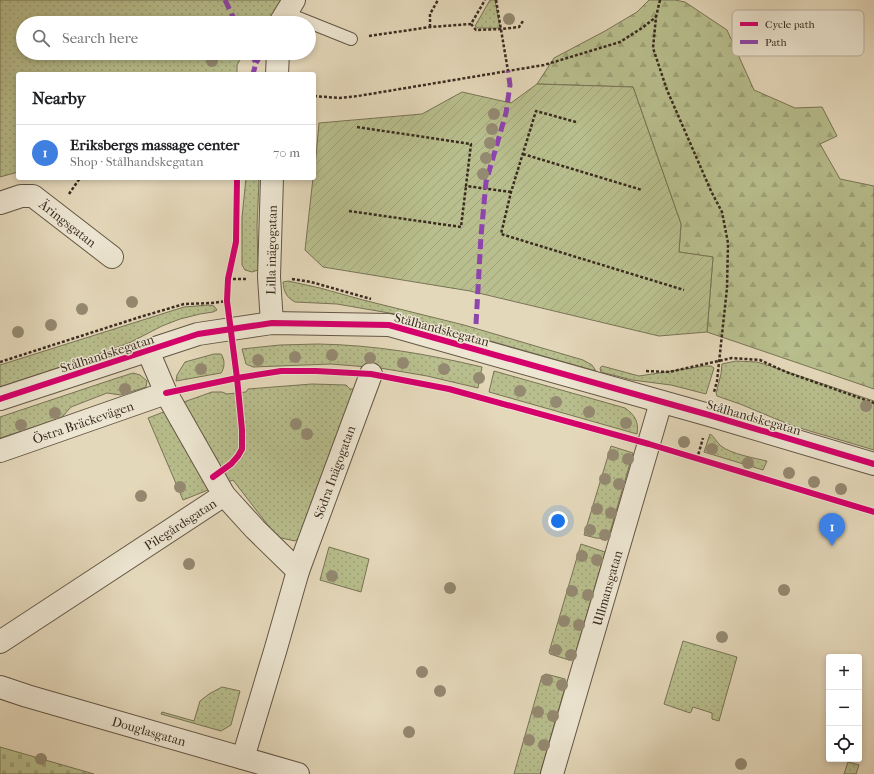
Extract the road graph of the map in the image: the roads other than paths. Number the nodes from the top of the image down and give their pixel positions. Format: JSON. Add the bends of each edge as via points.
{"nodes":[{"id":1,"x":287,"y":12,"type":"edge"},
{"id":2,"x":296,"y":16,"type":"edge"},
{"id":3,"x":316,"y":24,"type":"edge"},
{"id":4,"x":351,"y":39,"type":"road end"},
{"id":5,"x":278,"y":60,"type":"edge"},
{"id":6,"x":277,"y":72,"type":"edge"},
{"id":7,"x":272,"y":180,"type":"edge"},
{"id":8,"x":0,"y":203,"type":"edge"},
{"id":9,"x":112,"y":257,"type":"dead end"},
{"id":10,"x":272,"y":323,"type":"junction"},
{"id":11,"x":148,"y":350,"type":"junction"},
{"id":12,"x":371,"y":374,"type":"dead end"},
{"id":13,"x":166,"y":393,"type":"junction"},
{"id":14,"x":0,"y":400,"type":"edge"},
{"id":15,"x":661,"y":402,"type":"junction"},
{"id":16,"x":0,"y":451,"type":"edge"},
{"id":17,"x":874,"y":464,"type":"edge"},
{"id":18,"x":224,"y":495,"type":"junction"},
{"id":19,"x":298,"y":570,"type":"junction"},
{"id":20,"x":0,"y":642,"type":"edge"},
{"id":21,"x":0,"y":687,"type":"edge"},
{"id":22,"x":242,"y":758,"type":"junction"},
{"id":23,"x":298,"y":774,"type":"edge"},
{"id":24,"x":552,"y":774,"type":"edge"}],
"edges":[{"from":1,"to":2,"type":"lane"},
{"from":3,"to":4,"type":"lane"},
{"from":5,"to":6,"type":"street"},
{"from":7,"to":10,"type":"street","name":"Lilla inägogatan","via":[[269,277]]},
{"from":8,"to":9,"type":"street","name":"Äringsgatan","via":[[21,196],[33,196]]},
{"from":10,"to":11,"type":"street","name":"Stålhandskegatan","via":[[198,334]]},
{"from":10,"to":15,"type":"street","name":"Stålhandskegatan","via":[[390,325]]},
{"from":11,"to":13,"type":"street","name":"Pilegårdsgatan"},
{"from":11,"to":14,"type":"street","name":"Stålhandskegatan"},
{"from":12,"to":19,"type":"street","name":"Södra Inägogatan"},
{"from":13,"to":16,"type":"street","name":"Östra Bräckevägen"},
{"from":13,"to":18,"type":"street","name":"Pilegårdsgatan"},
{"from":15,"to":17,"type":"street","name":"Stålhandskegatan"},
{"from":15,"to":24,"type":"street","name":"Ullmansgatan"},
{"from":18,"to":19,"type":"street","via":[[254,529]]},
{"from":18,"to":20,"type":"street","name":"Pilegårdsgatan"},
{"from":19,"to":22,"type":"street","name":"Södra Inägogatan"},
{"from":21,"to":22,"type":"street","name":"Douglasgatan"},
{"from":22,"to":23,"type":"street","name":"Douglasgatan"}]}
